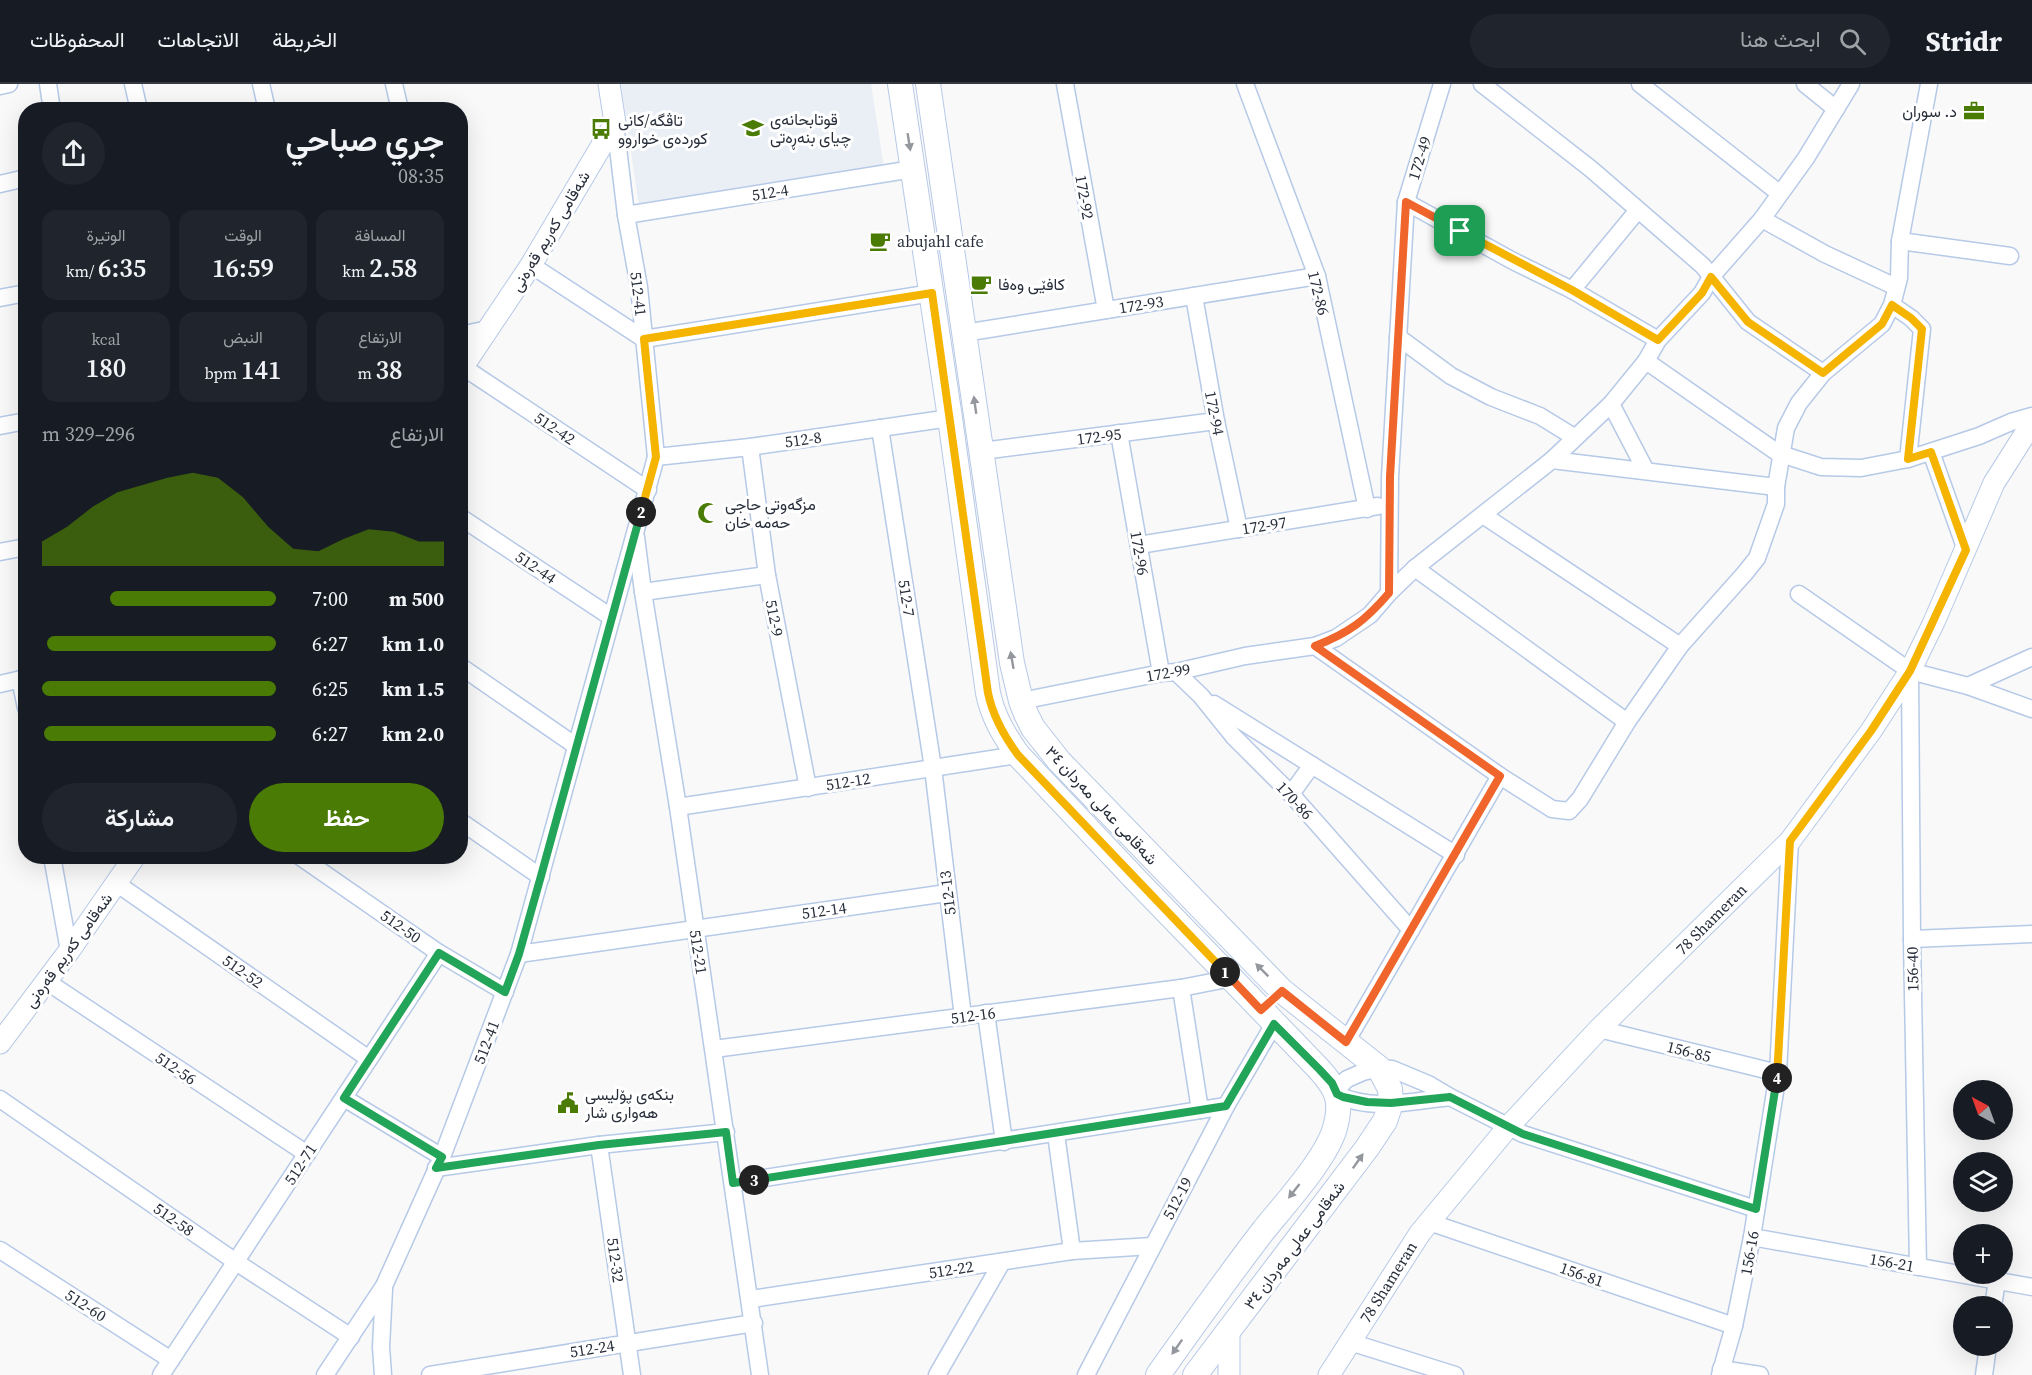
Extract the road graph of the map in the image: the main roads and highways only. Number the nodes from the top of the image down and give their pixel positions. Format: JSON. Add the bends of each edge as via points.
{"nodes":[{"id":1,"x":900,"y":84,"type":"edge"},
{"id":2,"x":928,"y":84,"type":"edge"},
{"id":3,"x":1282,"y":991,"type":"junction"},
{"id":4,"x":1268,"y":1017,"type":"junction"},
{"id":5,"x":1158,"y":1375,"type":"edge"},
{"id":6,"x":1195,"y":1375,"type":"edge"}],
"edges":[{"from":1,"to":4,"type":"main road","name":"شەقامی عەلی مەردان ٣٤","one_way":true,"via":[[988,693],[996,721],[1018,755]]},
{"from":3,"to":2,"type":"main road","name":"شەقامی عەلی مەردان ٣٤","one_way":true,"via":[[1059,761],[1033,728],[1021,701],[1012,663]]},
{"from":3,"to":4,"type":"main road"},
{"from":6,"to":3,"type":"main road","name":"شەقامی عەلی مەردان ٣٤","one_way":true,"via":[[1348,1174],[1385,1121],[1391,1103],[1390,1089],[1379,1068]]},
{"from":4,"to":5,"type":"main road","name":"شەقامی عەلی مەردان ٣٤","one_way":true,"via":[[1337,1092],[1336,1121],[1324,1151]]}]}
